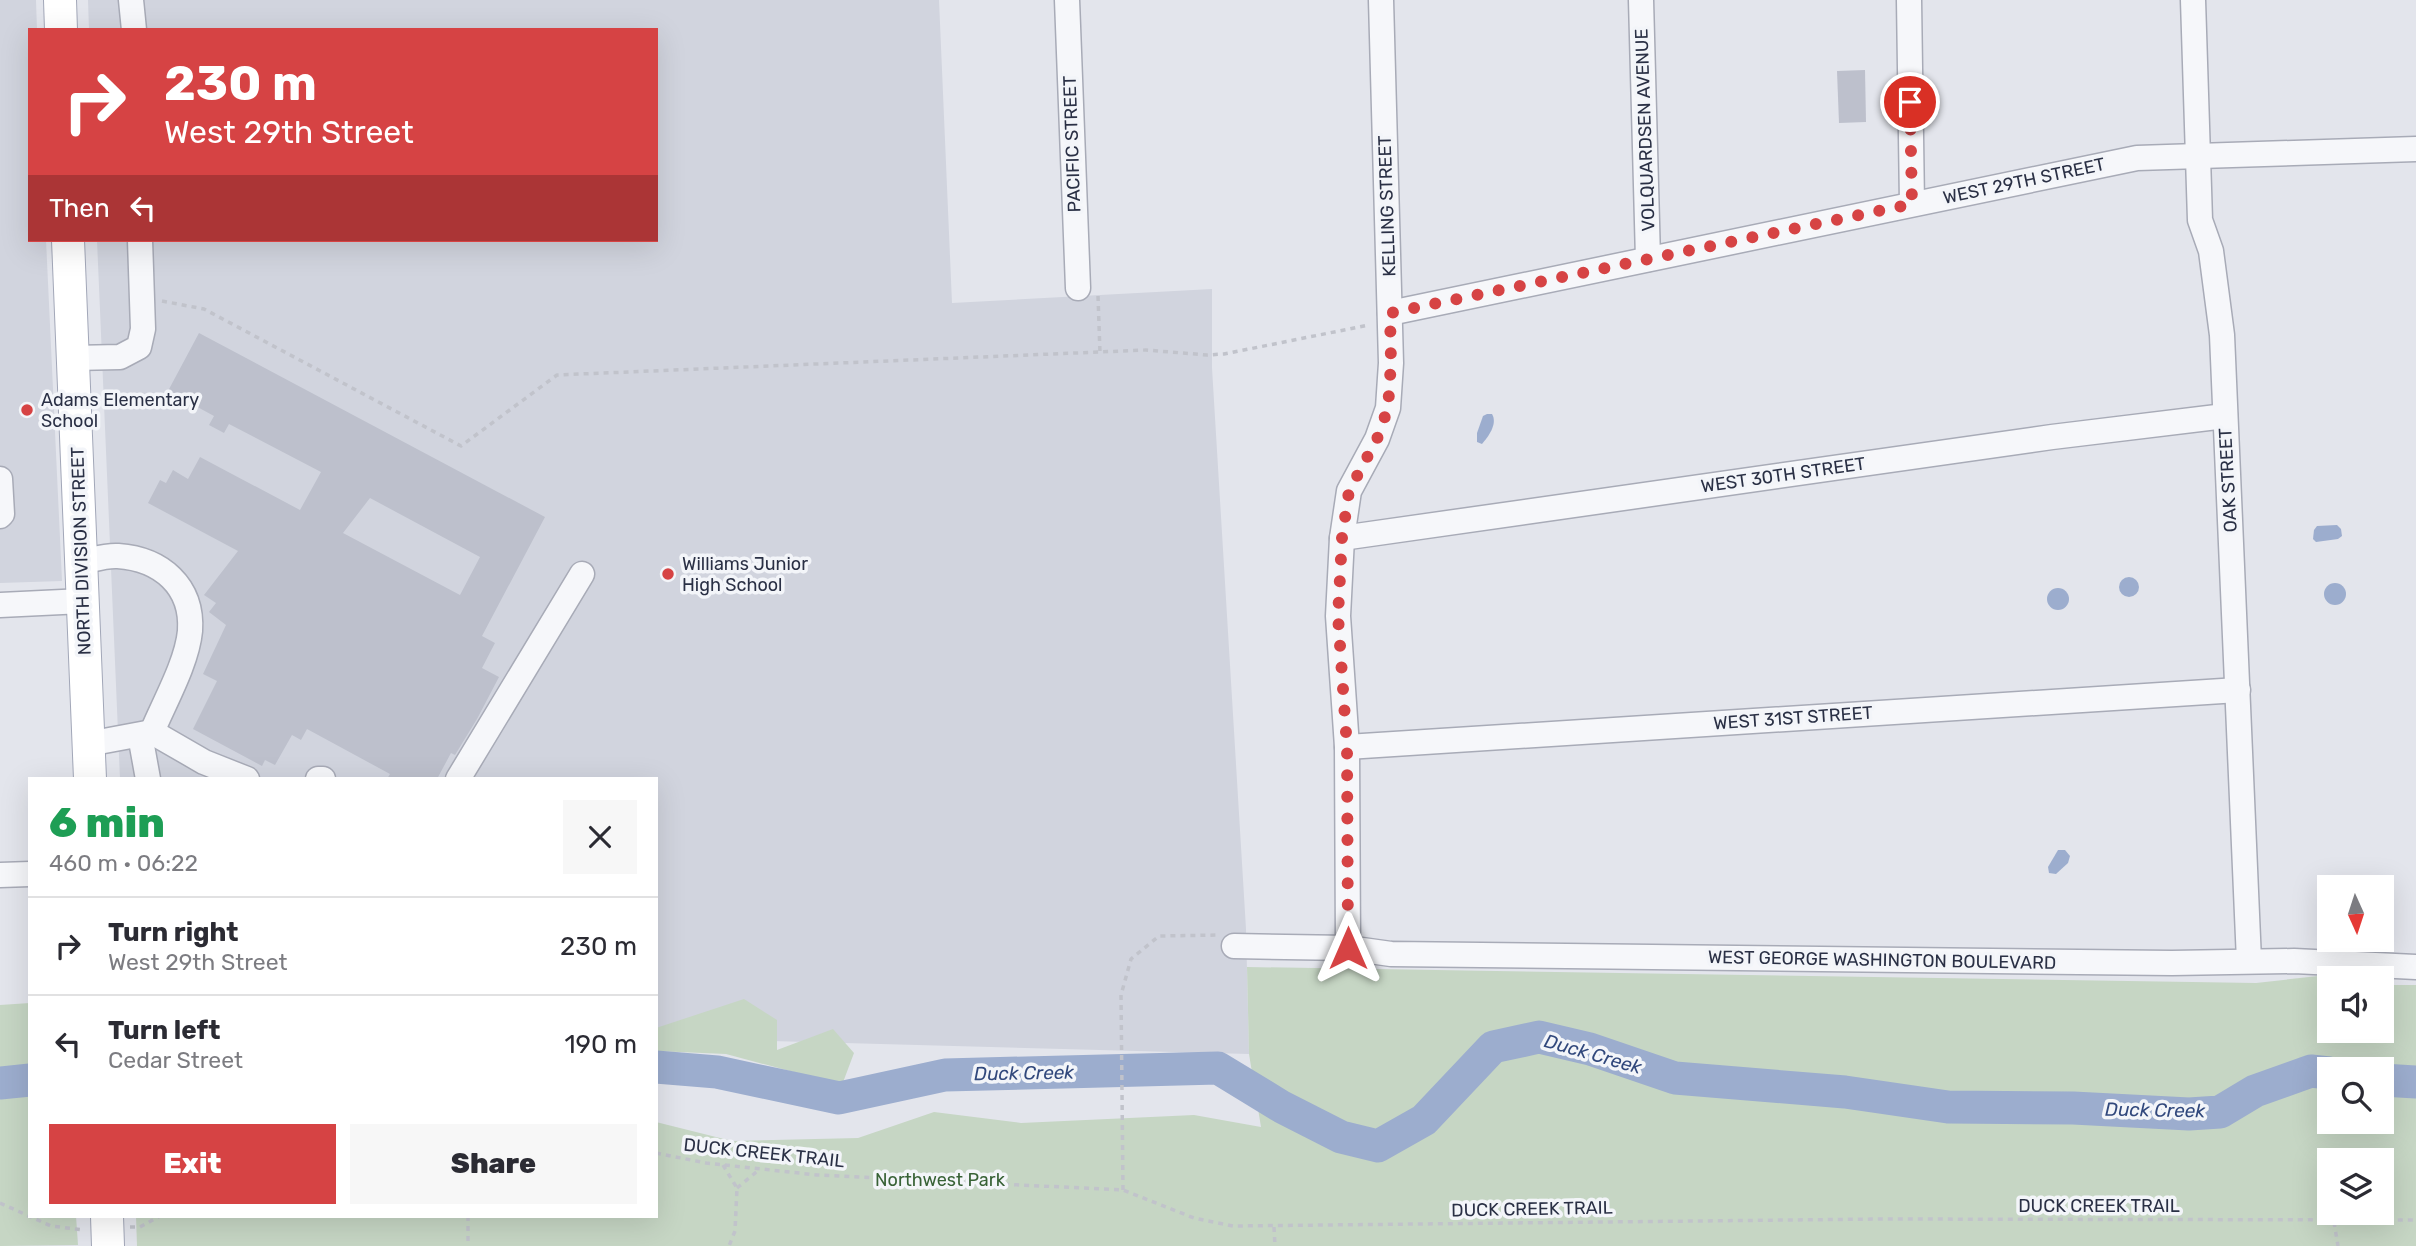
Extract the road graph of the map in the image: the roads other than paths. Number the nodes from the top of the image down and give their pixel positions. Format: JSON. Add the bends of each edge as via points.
{"nodes":[{"id":1,"x":60,"y":0,"type":"edge"},
{"id":2,"x":131,"y":0,"type":"edge"},
{"id":3,"x":1067,"y":0,"type":"edge"},
{"id":4,"x":1381,"y":0,"type":"edge"},
{"id":5,"x":1641,"y":0,"type":"edge"},
{"id":6,"x":1909,"y":0,"type":"edge"},
{"id":7,"x":2193,"y":0,"type":"edge"},
{"id":8,"x":61,"y":28,"type":"edge"},
{"id":9,"x":134,"y":28,"type":"edge"},
{"id":10,"x":2416,"y":149,"type":"edge"},
{"id":11,"x":2197,"y":155,"type":"junction"},
{"id":12,"x":1912,"y":204,"type":"junction"},
{"id":13,"x":68,"y":242,"type":"edge"},
{"id":14,"x":140,"y":242,"type":"edge"},
{"id":15,"x":1648,"y":259,"type":"junction"},
{"id":16,"x":1078,"y":288,"type":"road end"},
{"id":17,"x":1390,"y":313,"type":"junction"},
{"id":18,"x":73,"y":358,"type":"junction"},
{"id":19,"x":2225,"y":416,"type":"junction"},
{"id":20,"x":0,"y":479,"type":"edge"},
{"id":21,"x":0,"y":516,"type":"edge"},
{"id":22,"x":1342,"y":538,"type":"junction"},
{"id":23,"x":81,"y":562,"type":"junction"},
{"id":24,"x":582,"y":573,"type":"dead end"},
{"id":25,"x":82,"y":601,"type":"junction"},
{"id":26,"x":0,"y":605,"type":"edge"},
{"id":27,"x":2238,"y":690,"type":"junction"},
{"id":28,"x":146,"y":733,"type":"junction"},
{"id":29,"x":88,"y":744,"type":"junction"},
{"id":30,"x":1347,"y":747,"type":"junction"},
{"id":31,"x":90,"y":777,"type":"edge"},
{"id":32,"x":148,"y":777,"type":"edge"},
{"id":33,"x":242,"y":777,"type":"edge"},
{"id":34,"x":459,"y":777,"type":"edge"},
{"id":35,"x":28,"y":874,"type":"edge"},
{"id":36,"x":0,"y":875,"type":"edge"},
{"id":37,"x":1234,"y":946,"type":"road end"},
{"id":38,"x":1348,"y":948,"type":"junction"},
{"id":39,"x":2249,"y":961,"type":"junction"},
{"id":40,"x":2416,"y":967,"type":"edge"}],
"edges":[{"from":1,"to":8,"type":"main road"},
{"from":2,"to":9,"type":"street"},
{"from":3,"to":16,"type":"street","name":"PACIFIC STREET"},
{"from":4,"to":17,"type":"street","name":"KELLING STREET"},
{"from":5,"to":15,"type":"street","name":"VOLQUARDSEN AVENUE"},
{"from":6,"to":12,"type":"street"},
{"from":7,"to":11,"type":"street","name":"OAK STREET"},
{"from":10,"to":11,"type":"street","name":"WEST 29TH STREET"},
{"from":11,"to":12,"type":"street","name":"WEST 29TH STREET","via":[[2137,158]]},
{"from":11,"to":19,"type":"street","name":"OAK STREET","via":[[2200,220],[2211,251],[2222,335]]},
{"from":12,"to":15,"type":"street","name":"WEST 29TH STREET"},
{"from":13,"to":18,"type":"main road","name":"NORTH DIVISION STREET"},
{"from":14,"to":18,"type":"street","via":[[143,329],[139,347],[120,357]]},
{"from":15,"to":17,"type":"street","name":"WEST 29TH STREET"},
{"from":17,"to":22,"type":"street","name":"KELLING STREET","via":[[1388,408],[1349,491]]},
{"from":18,"to":23,"type":"main road","name":"NORTH DIVISION STREET"},
{"from":19,"to":22,"type":"street","name":"WEST 30TH STREET"},
{"from":19,"to":27,"type":"street","name":"OAK STREET"},
{"from":20,"to":21,"type":"street"},
{"from":22,"to":30,"type":"street","name":"KELLING STREET","via":[[1338,616]]},
{"from":23,"to":25,"type":"main road","name":"NORTH DIVISION STREET"},
{"from":23,"to":28,"type":"street","via":[[117,556],[151,562],[181,588],[190,632],[182,660]]},
{"from":24,"to":34,"type":"street"},
{"from":25,"to":26,"type":"street"},
{"from":25,"to":29,"type":"main road","name":"NORTH DIVISION STREET"},
{"from":27,"to":30,"type":"street","name":"WEST 31ST STREET"},
{"from":27,"to":39,"type":"street","name":"OAK STREET"},
{"from":28,"to":29,"type":"street"},
{"from":28,"to":32,"type":"street"},
{"from":28,"to":33,"type":"street"},
{"from":29,"to":31,"type":"main road","name":"NORTH DIVISION STREET"},
{"from":30,"to":38,"type":"street","name":"KELLING STREET"},
{"from":35,"to":36,"type":"street"},
{"from":37,"to":38,"type":"street","name":"WEST GEORGE WASHINGTON BOULEVARD"},
{"from":38,"to":39,"type":"street","name":"WEST GEORGE WASHINGTON BOULEVARD","via":[[1391,954]]},
{"from":39,"to":40,"type":"street","name":"WEST GEORGE WASHINGTON BOULEVARD"}]}
